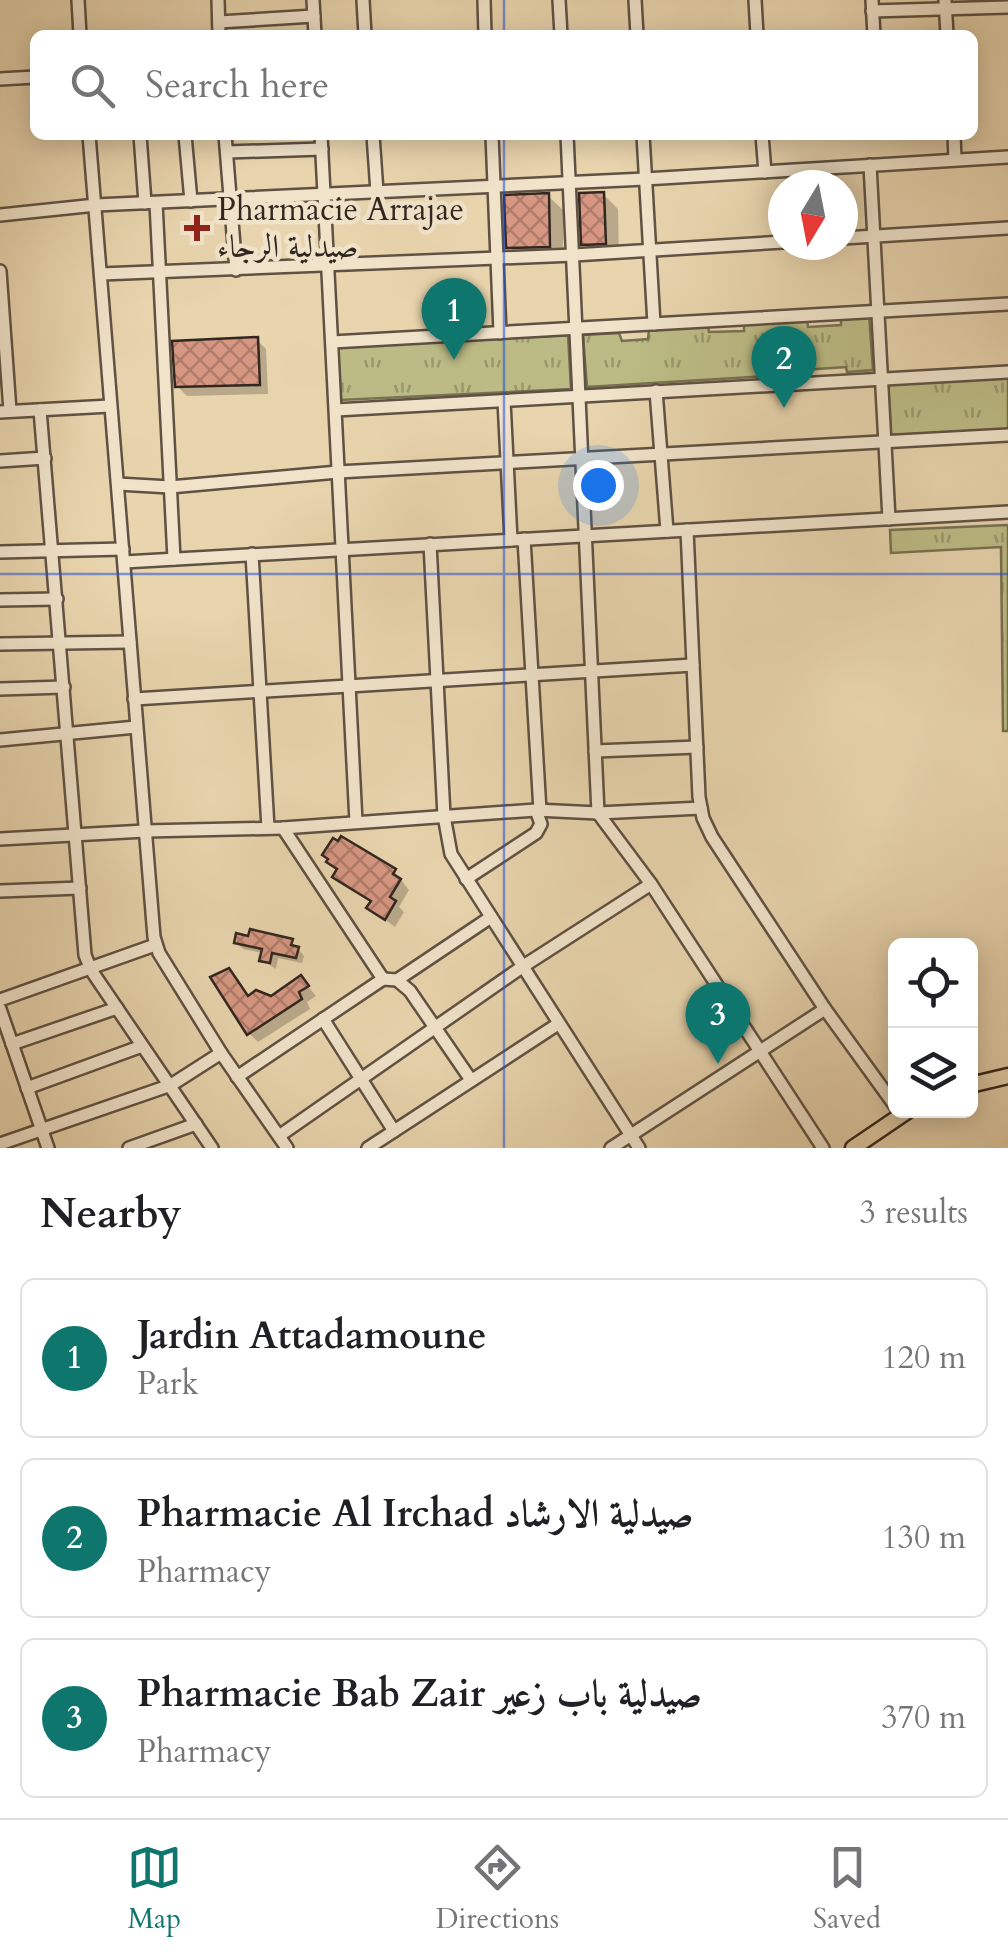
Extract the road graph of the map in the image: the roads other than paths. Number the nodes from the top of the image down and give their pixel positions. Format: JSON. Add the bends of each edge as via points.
{"nodes":[{"id":1,"x":78,"y":0,"type":"edge"},
{"id":2,"x":218,"y":0,"type":"edge"},
{"id":3,"x":314,"y":0,"type":"edge"},
{"id":4,"x":363,"y":0,"type":"edge"},
{"id":5,"x":484,"y":0,"type":"edge"},
{"id":6,"x":559,"y":0,"type":"edge"},
{"id":7,"x":636,"y":0,"type":"edge"},
{"id":8,"x":756,"y":0,"type":"edge"},
{"id":9,"x":945,"y":5,"type":"edge"},
{"id":10,"x":872,"y":6,"type":"edge"},
{"id":11,"x":1008,"y":7,"type":"edge"},
{"id":12,"x":314,"y":16,"type":"junction"},
{"id":13,"x":219,"y":29,"type":"edge"},
{"id":14,"x":80,"y":30,"type":"edge"},
{"id":15,"x":315,"y":30,"type":"edge"},
{"id":16,"x":365,"y":30,"type":"edge"},
{"id":17,"x":485,"y":30,"type":"edge"},
{"id":18,"x":561,"y":30,"type":"edge"},
{"id":19,"x":637,"y":30,"type":"edge"},
{"id":20,"x":756,"y":30,"type":"edge"},
{"id":21,"x":947,"y":30,"type":"edge"},
{"id":22,"x":30,"y":76,"type":"edge"},
{"id":23,"x":0,"y":78,"type":"edge"},
{"id":24,"x":89,"y":140,"type":"edge"},
{"id":25,"x":141,"y":140,"type":"edge"},
{"id":26,"x":185,"y":140,"type":"edge"},
{"id":27,"x":226,"y":140,"type":"edge"},
{"id":28,"x":321,"y":140,"type":"edge"},
{"id":29,"x":374,"y":140,"type":"edge"},
{"id":30,"x":492,"y":140,"type":"edge"},
{"id":31,"x":567,"y":140,"type":"edge"},
{"id":32,"x":643,"y":140,"type":"edge"},
{"id":33,"x":762,"y":140,"type":"edge"},
{"id":34,"x":954,"y":140,"type":"edge"},
{"id":35,"x":322,"y":149,"type":"junction"},
{"id":36,"x":227,"y":152,"type":"junction"},
{"id":37,"x":1008,"y":157,"type":"edge"},
{"id":38,"x":955,"y":159,"type":"junction"},
{"id":39,"x":870,"y":165,"type":"junction"},
{"id":40,"x":765,"y":172,"type":"junction"},
{"id":41,"x":645,"y":179,"type":"junction"},
{"id":42,"x":570,"y":183,"type":"junction"},
{"id":43,"x":494,"y":186,"type":"junction"},
{"id":44,"x":377,"y":192,"type":"junction"},
{"id":45,"x":324,"y":195,"type":"junction"},
{"id":46,"x":231,"y":200,"type":"junction"},
{"id":47,"x":191,"y":201,"type":"junction"},
{"id":48,"x":150,"y":203,"type":"junction"},
{"id":49,"x":96,"y":206,"type":"junction"},
{"id":50,"x":0,"y":215,"type":"edge"},
{"id":51,"x":1008,"y":228,"type":"edge"},
{"id":52,"x":872,"y":236,"type":"junction"},
{"id":53,"x":858,"y":237,"type":"edge"},
{"id":54,"x":768,"y":243,"type":"edge"},
{"id":55,"x":649,"y":250,"type":"junction"},
{"id":56,"x":574,"y":255,"type":"junction"},
{"id":57,"x":498,"y":258,"type":"junction"},
{"id":58,"x":329,"y":266,"type":"junction"},
{"id":59,"x":236,"y":270,"type":"junction"},
{"id":60,"x":0,"y":271,"type":"edge"},
{"id":61,"x":157,"y":271,"type":"junction"},
{"id":62,"x":100,"y":274,"type":"junction"},
{"id":63,"x":1008,"y":304,"type":"edge"},
{"id":64,"x":877,"y":311,"type":"junction"},
{"id":65,"x":654,"y":324,"type":"junction"},
{"id":66,"x":576,"y":329,"type":"junction"},
{"id":67,"x":500,"y":333,"type":"junction"},
{"id":68,"x":332,"y":342,"type":"junction"},
{"id":69,"x":1008,"y":372,"type":"edge"},
{"id":70,"x":880,"y":380,"type":"junction"},
{"id":71,"x":656,"y":391,"type":"junction"},
{"id":72,"x":580,"y":396,"type":"junction"},
{"id":73,"x":504,"y":401,"type":"junction"},
{"id":74,"x":110,"y":406,"type":"junction"},
{"id":75,"x":40,"y":410,"type":"junction"},
{"id":76,"x":336,"y":410,"type":"junction"},
{"id":77,"x":5,"y":412,"type":"edge"},
{"id":78,"x":1008,"y":435,"type":"edge"},
{"id":79,"x":884,"y":442,"type":"junction"},
{"id":80,"x":660,"y":454,"type":"junction"},
{"id":81,"x":45,"y":458,"type":"junction"},
{"id":82,"x":583,"y":458,"type":"junction"},
{"id":83,"x":0,"y":461,"type":"edge"},
{"id":84,"x":507,"y":463,"type":"junction"},
{"id":85,"x":338,"y":472,"type":"junction"},
{"id":86,"x":118,"y":484,"type":"junction"},
{"id":87,"x":170,"y":487,"type":"junction"},
{"id":88,"x":1008,"y":512,"type":"edge"},
{"id":89,"x":889,"y":518,"type":"junction"},
{"id":90,"x":687,"y":530,"type":"junction"},
{"id":91,"x":667,"y":531,"type":"junction"},
{"id":92,"x":587,"y":536,"type":"junction"},
{"id":93,"x":517,"y":540,"type":"junction"},
{"id":94,"x":430,"y":544,"type":"junction"},
{"id":95,"x":52,"y":549,"type":"junction"},
{"id":96,"x":341,"y":549,"type":"junction"},
{"id":97,"x":0,"y":552,"type":"edge"},
{"id":98,"x":252,"y":554,"type":"junction"},
{"id":99,"x":124,"y":555,"type":"junction"},
{"id":100,"x":174,"y":559,"type":"junction"},
{"id":101,"x":57,"y":598,"type":"junction"},
{"id":102,"x":0,"y":600,"type":"edge"},
{"id":103,"x":60,"y":641,"type":"junction"},
{"id":104,"x":130,"y":642,"type":"junction"},
{"id":105,"x":0,"y":644,"type":"edge"},
{"id":106,"x":693,"y":666,"type":"junction"},
{"id":107,"x":593,"y":672,"type":"junction"},
{"id":108,"x":532,"y":676,"type":"junction"},
{"id":109,"x":438,"y":682,"type":"junction"},
{"id":110,"x":64,"y":687,"type":"junction"},
{"id":111,"x":349,"y":687,"type":"junction"},
{"id":112,"x":0,"y":689,"type":"edge"},
{"id":113,"x":261,"y":690,"type":"junction"},
{"id":114,"x":134,"y":699,"type":"junction"},
{"id":115,"x":136,"y":726,"type":"junction"},
{"id":116,"x":68,"y":731,"type":"junction"},
{"id":117,"x":0,"y":740,"type":"edge"},
{"id":118,"x":697,"y":748,"type":"junction"},
{"id":119,"x":595,"y":751,"type":"junction"},
{"id":120,"x":701,"y":808,"type":"junction"},
{"id":121,"x":538,"y":811,"type":"junction"},
{"id":122,"x":598,"y":812,"type":"junction"},
{"id":123,"x":444,"y":816,"type":"junction"},
{"id":124,"x":356,"y":822,"type":"junction"},
{"id":125,"x":268,"y":828,"type":"junction"},
{"id":126,"x":283,"y":828,"type":"junction"},
{"id":127,"x":145,"y":831,"type":"junction"},
{"id":128,"x":76,"y":835,"type":"junction"},
{"id":129,"x":0,"y":839,"type":"edge"},
{"id":130,"x":466,"y":878,"type":"junction"},
{"id":131,"x":651,"y":884,"type":"junction"},
{"id":132,"x":80,"y":888,"type":"junction"},
{"id":133,"x":0,"y":890,"type":"edge"},
{"id":134,"x":491,"y":917,"type":"junction"},
{"id":135,"x":155,"y":945,"type":"junction"},
{"id":136,"x":522,"y":967,"type":"junction"},
{"id":137,"x":91,"y":970,"type":"junction"},
{"id":138,"x":383,"y":979,"type":"junction"},
{"id":139,"x":397,"y":980,"type":"junction"},
{"id":140,"x":0,"y":1000,"type":"edge"},
{"id":141,"x":117,"y":1008,"type":"junction"},
{"id":142,"x":824,"y":1008,"type":"junction"},
{"id":143,"x":0,"y":1009,"type":"edge"},
{"id":144,"x":323,"y":1019,"type":"junction"},
{"id":145,"x":558,"y":1024,"type":"junction"},
{"id":146,"x":434,"y":1026,"type":"junction"},
{"id":147,"x":12,"y":1044,"type":"junction"},
{"id":148,"x":142,"y":1046,"type":"junction"},
{"id":149,"x":221,"y":1053,"type":"junction"},
{"id":150,"x":760,"y":1053,"type":"junction"},
{"id":151,"x":237,"y":1076,"type":"junction"},
{"id":152,"x":1008,"y":1076,"type":"edge"},
{"id":153,"x":360,"y":1078,"type":"junction"},
{"id":154,"x":470,"y":1080,"type":"junction"},
{"id":155,"x":978,"y":1082,"type":"edge"},
{"id":156,"x":171,"y":1086,"type":"junction"},
{"id":157,"x":27,"y":1088,"type":"junction"},
{"id":158,"x":888,"y":1094,"type":"edge"},
{"id":159,"x":892,"y":1118,"type":"edge"},
{"id":160,"x":196,"y":1124,"type":"junction"},
{"id":161,"x":42,"y":1130,"type":"junction"},
{"id":162,"x":394,"y":1131,"type":"junction"},
{"id":163,"x":631,"y":1135,"type":"junction"},
{"id":164,"x":279,"y":1136,"type":"junction"},
{"id":165,"x":0,"y":1144,"type":"edge"},
{"id":166,"x":138,"y":1147,"type":"edge"},
{"id":167,"x":48,"y":1148,"type":"edge"},
{"id":168,"x":212,"y":1148,"type":"edge"},
{"id":169,"x":287,"y":1148,"type":"edge"},
{"id":170,"x":368,"y":1148,"type":"edge"},
{"id":171,"x":611,"y":1148,"type":"edge"},
{"id":172,"x":639,"y":1148,"type":"edge"},
{"id":173,"x":823,"y":1148,"type":"edge"},
{"id":174,"x":854,"y":1148,"type":"edge"}],
"edges":[{"from":1,"to":14,"type":"street"},
{"from":2,"to":13,"type":"street"},
{"from":3,"to":12,"type":"street"},
{"from":4,"to":16,"type":"street"},
{"from":5,"to":17,"type":"street"},
{"from":6,"to":18,"type":"street"},
{"from":7,"to":19,"type":"street"},
{"from":8,"to":20,"type":"street"},
{"from":9,"to":10,"type":"street"},
{"from":9,"to":11,"type":"street"},
{"from":9,"to":21,"type":"street"},
{"from":12,"to":13,"type":"street"},
{"from":12,"to":15,"type":"street"},
{"from":22,"to":23,"type":"street"},
{"from":24,"to":49,"type":"street"},
{"from":25,"to":48,"type":"street"},
{"from":26,"to":47,"type":"street"},
{"from":27,"to":36,"type":"street"},
{"from":28,"to":35,"type":"street"},
{"from":29,"to":44,"type":"street"},
{"from":30,"to":43,"type":"street"},
{"from":31,"to":42,"type":"street"},
{"from":32,"to":41,"type":"street"},
{"from":33,"to":40,"type":"street"},
{"from":34,"to":38,"type":"street"},
{"from":35,"to":36,"type":"street"},
{"from":35,"to":45,"type":"street"},
{"from":36,"to":46,"type":"street"},
{"from":37,"to":38,"type":"street"},
{"from":38,"to":39,"type":"street"},
{"from":39,"to":40,"type":"street"},
{"from":39,"to":52,"type":"street"},
{"from":40,"to":41,"type":"street"},
{"from":41,"to":42,"type":"street"},
{"from":41,"to":55,"type":"street"},
{"from":42,"to":43,"type":"street"},
{"from":42,"to":56,"type":"street"},
{"from":43,"to":44,"type":"street"},
{"from":43,"to":57,"type":"street"},
{"from":44,"to":45,"type":"street"},
{"from":45,"to":46,"type":"street"},
{"from":45,"to":58,"type":"street"},
{"from":46,"to":47,"type":"street"},
{"from":46,"to":59,"type":"street"},
{"from":47,"to":48,"type":"street"},
{"from":48,"to":49,"type":"street"},
{"from":48,"to":61,"type":"street"},
{"from":49,"to":50,"type":"street"},
{"from":49,"to":62,"type":"street"},
{"from":51,"to":52,"type":"street"},
{"from":52,"to":53,"type":"street"},
{"from":52,"to":64,"type":"street"},
{"from":54,"to":55,"type":"street"},
{"from":55,"to":56,"type":"street"},
{"from":55,"to":65,"type":"street"},
{"from":56,"to":57,"type":"street"},
{"from":56,"to":66,"type":"street"},
{"from":57,"to":58,"type":"street"},
{"from":57,"to":67,"type":"street"},
{"from":58,"to":59,"type":"street"},
{"from":58,"to":68,"type":"street"},
{"from":59,"to":61,"type":"street"},
{"from":60,"to":77,"type":"street"},
{"from":61,"to":62,"type":"street"},
{"from":61,"to":87,"type":"street"},
{"from":62,"to":74,"type":"street"},
{"from":63,"to":64,"type":"street"},
{"from":64,"to":65,"type":"street"},
{"from":64,"to":70,"type":"street"},
{"from":65,"to":66,"type":"street"},
{"from":66,"to":67,"type":"street"},
{"from":66,"to":72,"type":"street"},
{"from":67,"to":68,"type":"street"},
{"from":68,"to":76,"type":"street"},
{"from":69,"to":70,"type":"street"},
{"from":70,"to":71,"type":"street"},
{"from":70,"to":79,"type":"street"},
{"from":71,"to":72,"type":"street"},
{"from":71,"to":80,"type":"street"},
{"from":72,"to":73,"type":"street"},
{"from":72,"to":82,"type":"street"},
{"from":73,"to":76,"type":"street"},
{"from":73,"to":84,"type":"street"},
{"from":74,"to":75,"type":"street"},
{"from":74,"to":86,"type":"street"},
{"from":75,"to":77,"type":"street"},
{"from":75,"to":81,"type":"street"},
{"from":76,"to":85,"type":"street"},
{"from":78,"to":79,"type":"street"},
{"from":79,"to":80,"type":"street"},
{"from":79,"to":89,"type":"street"},
{"from":80,"to":82,"type":"street"},
{"from":80,"to":91,"type":"street"},
{"from":81,"to":83,"type":"street"},
{"from":81,"to":95,"type":"street"},
{"from":82,"to":84,"type":"street"},
{"from":82,"to":92,"type":"street"},
{"from":84,"to":85,"type":"street"},
{"from":84,"to":93,"type":"street"},
{"from":85,"to":87,"type":"street"},
{"from":85,"to":96,"type":"street"},
{"from":86,"to":87,"type":"street"},
{"from":86,"to":99,"type":"street"},
{"from":87,"to":100,"type":"street"},
{"from":88,"to":89,"type":"street"},
{"from":89,"to":90,"type":"street"},
{"from":90,"to":91,"type":"street"},
{"from":90,"to":106,"type":"street"},
{"from":91,"to":92,"type":"street"},
{"from":92,"to":93,"type":"street"},
{"from":92,"to":107,"type":"street"},
{"from":93,"to":94,"type":"street"},
{"from":93,"to":108,"type":"street"},
{"from":94,"to":96,"type":"street"},
{"from":94,"to":109,"type":"street"},
{"from":95,"to":97,"type":"street"},
{"from":95,"to":99,"type":"street"},
{"from":95,"to":101,"type":"street"},
{"from":96,"to":98,"type":"street"},
{"from":96,"to":111,"type":"street"},
{"from":98,"to":100,"type":"street"},
{"from":98,"to":113,"type":"street"},
{"from":99,"to":100,"type":"street"},
{"from":99,"to":104,"type":"street"},
{"from":101,"to":102,"type":"street"},
{"from":101,"to":103,"type":"street"},
{"from":103,"to":104,"type":"street"},
{"from":103,"to":105,"type":"street"},
{"from":103,"to":110,"type":"street"},
{"from":104,"to":114,"type":"street"},
{"from":106,"to":107,"type":"street"},
{"from":106,"to":118,"type":"street"},
{"from":107,"to":108,"type":"street"},
{"from":107,"to":119,"type":"street"},
{"from":108,"to":109,"type":"street"},
{"from":108,"to":121,"type":"street"},
{"from":109,"to":111,"type":"street"},
{"from":109,"to":123,"type":"street"},
{"from":110,"to":112,"type":"street"},
{"from":110,"to":116,"type":"street"},
{"from":111,"to":113,"type":"street"},
{"from":111,"to":124,"type":"street"},
{"from":113,"to":114,"type":"street"},
{"from":113,"to":125,"type":"street"},
{"from":114,"to":115,"type":"street"},
{"from":115,"to":116,"type":"street"},
{"from":115,"to":127,"type":"street"},
{"from":116,"to":117,"type":"street"},
{"from":116,"to":128,"type":"street"},
{"from":118,"to":119,"type":"street"},
{"from":118,"to":120,"type":"street"},
{"from":119,"to":122,"type":"street"},
{"from":120,"to":122,"type":"street"},
{"from":120,"to":142,"type":"street","via":[[712,837]]},
{"from":121,"to":122,"type":"street"},
{"from":121,"to":123,"type":"street"},
{"from":121,"to":130,"type":"street","via":[[536,834]]},
{"from":122,"to":131,"type":"street"},
{"from":123,"to":124,"type":"street"},
{"from":123,"to":130,"type":"street","via":[[451,854]]},
{"from":124,"to":126,"type":"street"},
{"from":125,"to":126,"type":"street"},
{"from":125,"to":127,"type":"street"},
{"from":126,"to":138,"type":"street"},
{"from":127,"to":128,"type":"street"},
{"from":127,"to":135,"type":"street"},
{"from":128,"to":129,"type":"street"},
{"from":128,"to":132,"type":"street"},
{"from":130,"to":134,"type":"street"},
{"from":131,"to":136,"type":"street"},
{"from":131,"to":150,"type":"street"},
{"from":132,"to":133,"type":"street"},
{"from":132,"to":137,"type":"street"},
{"from":134,"to":136,"type":"street"},
{"from":134,"to":139,"type":"street"},
{"from":135,"to":137,"type":"street"},
{"from":135,"to":149,"type":"street"},
{"from":136,"to":145,"type":"street"},
{"from":136,"to":146,"type":"street"},
{"from":137,"to":140,"type":"street"},
{"from":137,"to":141,"type":"street"},
{"from":138,"to":139,"type":"street"},
{"from":138,"to":144,"type":"street"},
{"from":139,"to":146,"type":"street"},
{"from":141,"to":147,"type":"street"},
{"from":141,"to":148,"type":"street"},
{"from":142,"to":150,"type":"street"},
{"from":142,"to":158,"type":"street"},
{"from":143,"to":147,"type":"street"},
{"from":144,"to":151,"type":"street"},
{"from":144,"to":153,"type":"street"},
{"from":145,"to":154,"type":"street"},
{"from":145,"to":163,"type":"street"},
{"from":146,"to":153,"type":"street"},
{"from":146,"to":154,"type":"street"},
{"from":147,"to":157,"type":"street"},
{"from":148,"to":156,"type":"street"},
{"from":148,"to":157,"type":"street"},
{"from":149,"to":151,"type":"street"},
{"from":149,"to":156,"type":"street"},
{"from":150,"to":163,"type":"street"},
{"from":150,"to":173,"type":"street"},
{"from":151,"to":164,"type":"street"},
{"from":152,"to":155,"type":"main road"},
{"from":153,"to":162,"type":"street"},
{"from":153,"to":164,"type":"street"},
{"from":154,"to":162,"type":"street"},
{"from":156,"to":160,"type":"street"},
{"from":156,"to":161,"type":"street"},
{"from":157,"to":161,"type":"street"},
{"from":159,"to":174,"type":"main road"},
{"from":160,"to":166,"type":"street"},
{"from":160,"to":168,"type":"street"},
{"from":161,"to":165,"type":"street"},
{"from":161,"to":167,"type":"street"},
{"from":162,"to":170,"type":"street"},
{"from":163,"to":171,"type":"street"},
{"from":163,"to":172,"type":"street"},
{"from":164,"to":169,"type":"street"}]}
